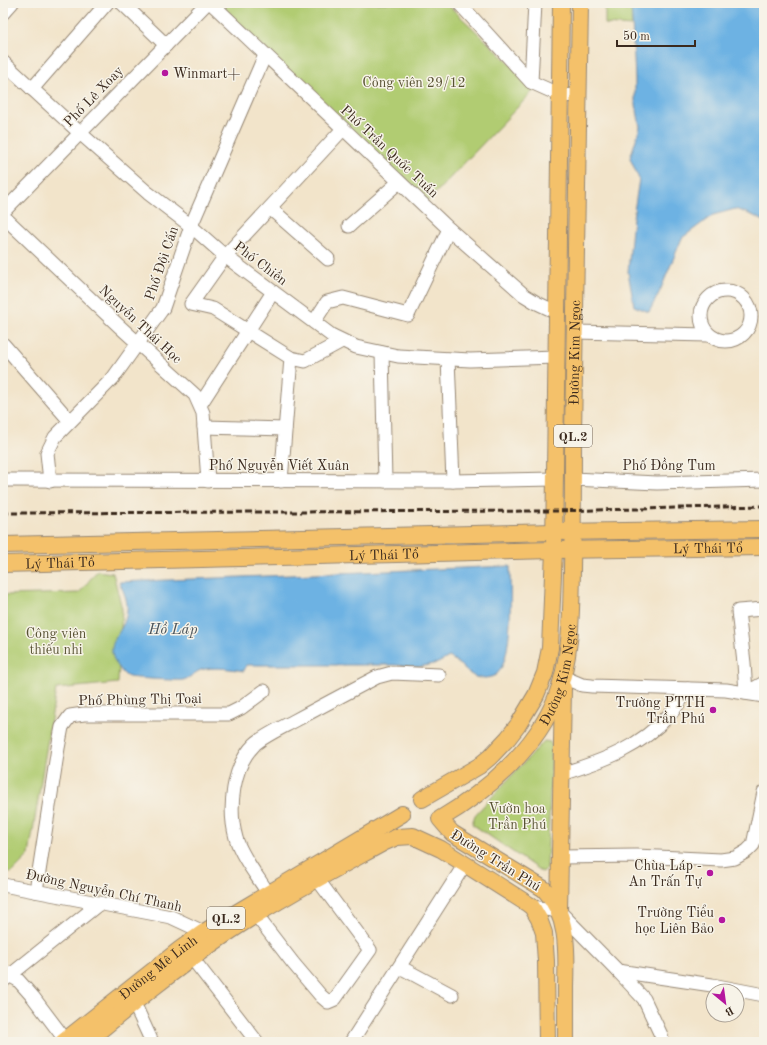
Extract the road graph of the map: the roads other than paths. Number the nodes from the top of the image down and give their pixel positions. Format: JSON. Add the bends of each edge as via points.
{"nodes":[{"id":1,"x":12,"y":3,"type":"edge"},
{"id":2,"x":107,"y":3,"type":"edge"},
{"id":3,"x":122,"y":3,"type":"edge"},
{"id":4,"x":207,"y":3,"type":"edge"},
{"id":5,"x":211,"y":3,"type":"edge"},
{"id":6,"x":459,"y":3,"type":"edge"},
{"id":7,"x":535,"y":3,"type":"edge"},
{"id":8,"x":561,"y":3,"type":"edge"},
{"id":9,"x":580,"y":3,"type":"edge"},
{"id":10,"x":3,"y":13,"type":"edge"},
{"id":11,"x":166,"y":45,"type":"junction"},
{"id":12,"x":265,"y":55,"type":"junction"},
{"id":13,"x":3,"y":62,"type":"edge"},
{"id":14,"x":531,"y":82,"type":"junction"},
{"id":15,"x":32,"y":89,"type":"junction"},
{"id":16,"x":560,"y":95,"type":"junction"},
{"id":17,"x":579,"y":96,"type":"junction"},
{"id":18,"x":343,"y":129,"type":"junction"},
{"id":19,"x":80,"y":133,"type":"junction"},
{"id":20,"x":399,"y":182,"type":"junction"},
{"id":21,"x":270,"y":208,"type":"junction"},
{"id":22,"x":3,"y":212,"type":"edge"},
{"id":23,"x":3,"y":216,"type":"edge"},
{"id":24,"x":191,"y":226,"type":"junction"},
{"id":25,"x":349,"y":226,"type":"dead end"},
{"id":26,"x":450,"y":229,"type":"junction"},
{"id":27,"x":225,"y":256,"type":"junction"},
{"id":28,"x":328,"y":259,"type":"dead end"},
{"id":29,"x":273,"y":292,"type":"junction"},
{"id":30,"x":556,"y":312,"type":"junction"},
{"id":31,"x":314,"y":322,"type":"junction"},
{"id":32,"x":248,"y":331,"type":"junction"},
{"id":33,"x":575,"y":332,"type":"junction"},
{"id":34,"x":708,"y":335,"type":"dead end"},
{"id":35,"x":342,"y":341,"type":"junction"},
{"id":36,"x":138,"y":343,"type":"junction"},
{"id":37,"x":3,"y":345,"type":"edge"},
{"id":38,"x":382,"y":353,"type":"junction"},
{"id":39,"x":556,"y":357,"type":"junction"},
{"id":40,"x":291,"y":358,"type":"junction"},
{"id":41,"x":448,"y":359,"type":"junction"},
{"id":42,"x":200,"y":405,"type":"junction"},
{"id":43,"x":70,"y":422,"type":"junction"},
{"id":44,"x":204,"y":427,"type":"junction"},
{"id":45,"x":285,"y":429,"type":"junction"},
{"id":46,"x":554,"y":479,"type":"junction"},
{"id":47,"x":573,"y":479,"type":"junction"},
{"id":48,"x":3,"y":480,"type":"edge"},
{"id":49,"x":764,"y":480,"type":"edge"},
{"id":50,"x":50,"y":481,"type":"junction"},
{"id":51,"x":208,"y":481,"type":"junction"},
{"id":52,"x":281,"y":481,"type":"junction"},
{"id":53,"x":386,"y":481,"type":"junction"},
{"id":54,"x":453,"y":481,"type":"junction"},
{"id":55,"x":764,"y":529,"type":"edge"},
{"id":56,"x":554,"y":532,"type":"junction"},
{"id":57,"x":572,"y":532,"type":"junction"},
{"id":58,"x":3,"y":545,"type":"edge"},
{"id":59,"x":764,"y":547,"type":"edge"},
{"id":60,"x":554,"y":550,"type":"junction"},
{"id":61,"x":572,"y":550,"type":"junction"},
{"id":62,"x":3,"y":564,"type":"edge"},
{"id":63,"x":764,"y":609,"type":"edge"},
{"id":64,"x":439,"y":675,"type":"dead end"},
{"id":65,"x":563,"y":677,"type":"junction"},
{"id":66,"x":764,"y":683,"type":"edge"},
{"id":67,"x":688,"y":689,"type":"junction"},
{"id":68,"x":264,"y":691,"type":"dead end"},
{"id":69,"x":746,"y":693,"type":"junction"},
{"id":70,"x":764,"y":696,"type":"edge"},
{"id":71,"x":561,"y":774,"type":"junction"},
{"id":72,"x":764,"y":792,"type":"edge"},
{"id":73,"x":422,"y":799,"type":"junction"},
{"id":74,"x":402,"y":814,"type":"junction"},
{"id":75,"x":440,"y":819,"type":"junction"},
{"id":76,"x":413,"y":836,"type":"junction"},
{"id":77,"x":560,"y":857,"type":"junction"},
{"id":78,"x":466,"y":864,"type":"junction"},
{"id":79,"x":318,"y":880,"type":"junction"},
{"id":80,"x":3,"y":885,"type":"edge"},
{"id":81,"x":36,"y":891,"type":"junction"},
{"id":82,"x":268,"y":893,"type":"junction"},
{"id":83,"x":100,"y":903,"type":"junction"},
{"id":84,"x":532,"y":907,"type":"junction"},
{"id":85,"x":559,"y":910,"type":"junction"},
{"id":86,"x":256,"y":915,"type":"junction"},
{"id":87,"x":204,"y":932,"type":"junction"},
{"id":88,"x":219,"y":939,"type":"junction"},
{"id":89,"x":192,"y":958,"type":"junction"},
{"id":90,"x":400,"y":967,"type":"junction"},
{"id":91,"x":618,"y":971,"type":"junction"},
{"id":92,"x":5,"y":976,"type":"edge"},
{"id":93,"x":452,"y":995,"type":"dead end"},
{"id":94,"x":764,"y":995,"type":"edge"},
{"id":95,"x":134,"y":1003,"type":"junction"},
{"id":96,"x":65,"y":1041,"type":"edge"},
{"id":97,"x":86,"y":1042,"type":"edge"},
{"id":98,"x":152,"y":1042,"type":"edge"},
{"id":99,"x":257,"y":1042,"type":"edge"},
{"id":100,"x":351,"y":1042,"type":"edge"},
{"id":101,"x":547,"y":1042,"type":"edge"},
{"id":102,"x":566,"y":1042,"type":"edge"},
{"id":103,"x":663,"y":1042,"type":"edge"}],
"edges":[{"from":1,"to":10,"type":"street"},
{"from":2,"to":15,"type":"street"},
{"from":3,"to":11,"type":"street"},
{"from":4,"to":11,"type":"street","name":"Phố Lê Xoay"},
{"from":5,"to":12,"type":"street","name":"Phố Trần Quốc Tuấn"},
{"from":6,"to":14,"type":"street"},
{"from":7,"to":14,"type":"street"},
{"from":8,"to":16,"type":"main road","name":"Đường Kim Ngọc","number":"QL.2"},
{"from":9,"to":17,"type":"main road","name":"Đường Kim Ngọc","number":"QL.2"},
{"from":11,"to":19,"type":"street","name":"Phố Lê Xoay"},
{"from":12,"to":18,"type":"street","name":"Phố Trần Quốc Tuấn"},
{"from":12,"to":24,"type":"street","name":"Phố Đội Cấn"},
{"from":13,"to":15,"type":"street","name":"Phố Chiền"},
{"from":14,"to":16,"type":"street"},
{"from":15,"to":19,"type":"street","name":"Phố Chiền"},
{"from":16,"to":17,"type":"street"},
{"from":16,"to":30,"type":"main road","name":"Đường Kim Ngọc","number":"QL.2"},
{"from":17,"to":33,"type":"main road","name":"Đường Kim Ngọc","number":"QL.2"},
{"from":18,"to":20,"type":"street","name":"Phố Trần Quốc Tuấn"},
{"from":18,"to":21,"type":"street"},
{"from":19,"to":22,"type":"street","name":"Phố Lê Xoay"},
{"from":19,"to":24,"type":"street","name":"Phố Chiền","via":[[148,193]]},
{"from":20,"to":25,"type":"street"},
{"from":20,"to":26,"type":"street","name":"Phố Trần Quốc Tuấn"},
{"from":21,"to":27,"type":"street"},
{"from":21,"to":28,"type":"street"},
{"from":23,"to":36,"type":"street","name":"Nguyễn Thái Học"},
{"from":24,"to":27,"type":"street","name":"Phố Chiền"},
{"from":24,"to":36,"type":"street","name":"Phố Đội Cấn","via":[[163,308]]},
{"from":26,"to":30,"type":"street","name":"Phố Trần Quốc Tuấn","via":[[524,295]]},
{"from":26,"to":31,"type":"street","via":[[408,315],[343,298],[327,302]]},
{"from":27,"to":29,"type":"street","name":"Phố Chiền"},
{"from":27,"to":32,"type":"street","via":[[191,304],[213,309]]},
{"from":29,"to":31,"type":"street","name":"Phố Chiền"},
{"from":29,"to":32,"type":"street"},
{"from":30,"to":39,"type":"main road","name":"Đường Kim Ngọc","number":"QL.2"},
{"from":31,"to":35,"type":"street","name":"Phố Chiền"},
{"from":32,"to":40,"type":"street"},
{"from":32,"to":42,"type":"street"},
{"from":33,"to":34,"type":"street"},
{"from":33,"to":47,"type":"main road","name":"Đường Kim Ngọc","number":"QL.2"},
{"from":35,"to":38,"type":"street","name":"Phố Chiền"},
{"from":35,"to":40,"type":"street","via":[[305,361]]},
{"from":36,"to":42,"type":"street","name":"Nguyễn Thái Học","via":[[195,395]]},
{"from":36,"to":43,"type":"street","name":"Phố Đội Cấn","via":[[113,378]]},
{"from":37,"to":43,"type":"street"},
{"from":38,"to":41,"type":"street","name":"Phố Chiền"},
{"from":38,"to":53,"type":"street"},
{"from":39,"to":41,"type":"street","name":"Phố Chiền"},
{"from":39,"to":46,"type":"main road","name":"Đường Kim Ngọc","number":"QL.2"},
{"from":40,"to":45,"type":"street"},
{"from":41,"to":54,"type":"street"},
{"from":42,"to":44,"type":"street","name":"Nguyễn Thái Học"},
{"from":43,"to":50,"type":"street","name":"Phố Đội Cấn","via":[[55,437],[47,453]]},
{"from":44,"to":45,"type":"street"},
{"from":44,"to":51,"type":"street","name":"Nguyễn Thái Học"},
{"from":45,"to":52,"type":"street"},
{"from":46,"to":54,"type":"street","name":"Phố Nguyễn Viết Xuân"},
{"from":46,"to":56,"type":"main road","name":"Đường Kim Ngọc","number":"QL.2"},
{"from":47,"to":49,"type":"street","name":"Phố Đồng Tum","via":[[657,482]]},
{"from":47,"to":57,"type":"main road","name":"Đường Kim Ngọc","number":"QL.2"},
{"from":48,"to":50,"type":"street","name":"Phố Nguyễn Viết Xuân"},
{"from":50,"to":51,"type":"street","name":"Phố Nguyễn Viết Xuân"},
{"from":51,"to":52,"type":"street","name":"Phố Nguyễn Viết Xuân"},
{"from":52,"to":53,"type":"street","name":"Phố Nguyễn Viết Xuân"},
{"from":53,"to":54,"type":"street","name":"Phố Nguyễn Viết Xuân"},
{"from":55,"to":57,"type":"main road","name":"Lý Thái Tổ"},
{"from":56,"to":57,"type":"main road","name":"Lý Thái Tổ"},
{"from":56,"to":58,"type":"main road","name":"Lý Thái Tổ"},
{"from":56,"to":60,"type":"main road","name":"Đường Kim Ngọc","number":"QL.2"},
{"from":57,"to":61,"type":"main road","name":"Đường Kim Ngọc","number":"QL.2"},
{"from":59,"to":61,"type":"main road","name":"Lý Thái Tổ"},
{"from":60,"to":61,"type":"main road","name":"Lý Thái Tổ"},
{"from":60,"to":62,"type":"main road","name":"Lý Thái Tổ"},
{"from":60,"to":73,"type":"main road","name":"Đường Kim Ngọc","number":"QL.2","via":[[550,648],[545,673],[536,695],[518,725],[490,757]]},
{"from":61,"to":65,"type":"main road","name":"Đường Kim Ngọc","number":"QL.2","via":[[569,649]]},
{"from":63,"to":69,"type":"street","via":[[738,611]]},
{"from":64,"to":82,"type":"street","via":[[392,673],[377,676],[255,744],[243,760],[232,793],[231,809],[236,839],[242,853]]},
{"from":65,"to":67,"type":"street","via":[[582,685],[592,686]]},
{"from":65,"to":71,"type":"main road"},
{"from":65,"to":75,"type":"main road","name":"Đường Kim Ngọc","number":"QL.2","via":[[555,701],[544,721],[518,756],[479,793]]},
{"from":66,"to":69,"type":"street"},
{"from":67,"to":69,"type":"street"},
{"from":67,"to":71,"type":"street","via":[[671,714],[650,734],[631,747]]},
{"from":68,"to":81,"type":"street","name":"Phố Phùng Thị Toại","via":[[229,714],[70,716],[62,728],[58,748]]},
{"from":69,"to":70,"type":"street"},
{"from":71,"to":77,"type":"main road"},
{"from":72,"to":77,"type":"street","via":[[753,845],[735,858],[720,860],[636,856]]},
{"from":73,"to":74,"type":"main road","number":"QL.2","via":[[414,800]]},
{"from":73,"to":75,"type":"main road","via":[[435,805]]},
{"from":74,"to":76,"type":"main road","via":[[404,827]]},
{"from":74,"to":82,"type":"main road","name":"Đường Mê Linh","number":"QL.2"},
{"from":75,"to":76,"type":"main road","number":"QL.2","via":[[438,828],[431,834]]},
{"from":75,"to":85,"type":"main road","name":"Đường Trần Phú","via":[[452,833],[544,889]]},
{"from":76,"to":78,"type":"main road","name":"Đường Trần Phú"},
{"from":76,"to":79,"type":"main road","name":"Đường Mê Linh","number":"QL.2","via":[[386,841]]},
{"from":77,"to":85,"type":"main road"},
{"from":78,"to":84,"type":"main road","name":"Đường Trần Phú"},
{"from":78,"to":90,"type":"street"},
{"from":79,"to":86,"type":"main road","name":"Đường Mê Linh","number":"QL.2"},
{"from":79,"to":86,"type":"street","via":[[370,950],[335,999],[328,1002],[321,996]]},
{"from":80,"to":81,"type":"street","name":"Đường Nguyễn Chí Thanh"},
{"from":81,"to":83,"type":"street","name":"Đường Nguyễn Chí Thanh"},
{"from":82,"to":87,"type":"main road","name":"Đường Mê Linh","number":"QL.2"},
{"from":83,"to":87,"type":"street","name":"Đường Nguyễn Chí Thanh","via":[[171,917]]},
{"from":83,"to":92,"type":"street"},
{"from":84,"to":85,"type":"street"},
{"from":84,"to":101,"type":"main road","name":"Đường Trần Phú","via":[[542,926],[546,947]]},
{"from":85,"to":91,"type":"street"},
{"from":85,"to":102,"type":"main road","name":"Đường Trần Phú","via":[[566,945]]},
{"from":86,"to":88,"type":"main road","name":"Đường Mê Linh","number":"QL.2"},
{"from":87,"to":88,"type":"street","name":"Đường Nguyễn Chí Thanh"},
{"from":87,"to":96,"type":"main road","name":"Đường Mê Linh","number":"QL.2"},
{"from":88,"to":89,"type":"main road","name":"Đường Mê Linh","number":"QL.2"},
{"from":89,"to":95,"type":"main road","name":"Đường Mê Linh","number":"QL.2"},
{"from":89,"to":99,"type":"street"},
{"from":90,"to":93,"type":"street"},
{"from":90,"to":100,"type":"street"},
{"from":91,"to":94,"type":"street"},
{"from":91,"to":103,"type":"street","via":[[644,999]]},
{"from":92,"to":96,"type":"street","via":[[18,980]]},
{"from":95,"to":97,"type":"main road","name":"Đường Mê Linh","number":"QL.2"},
{"from":95,"to":98,"type":"street"}]}
